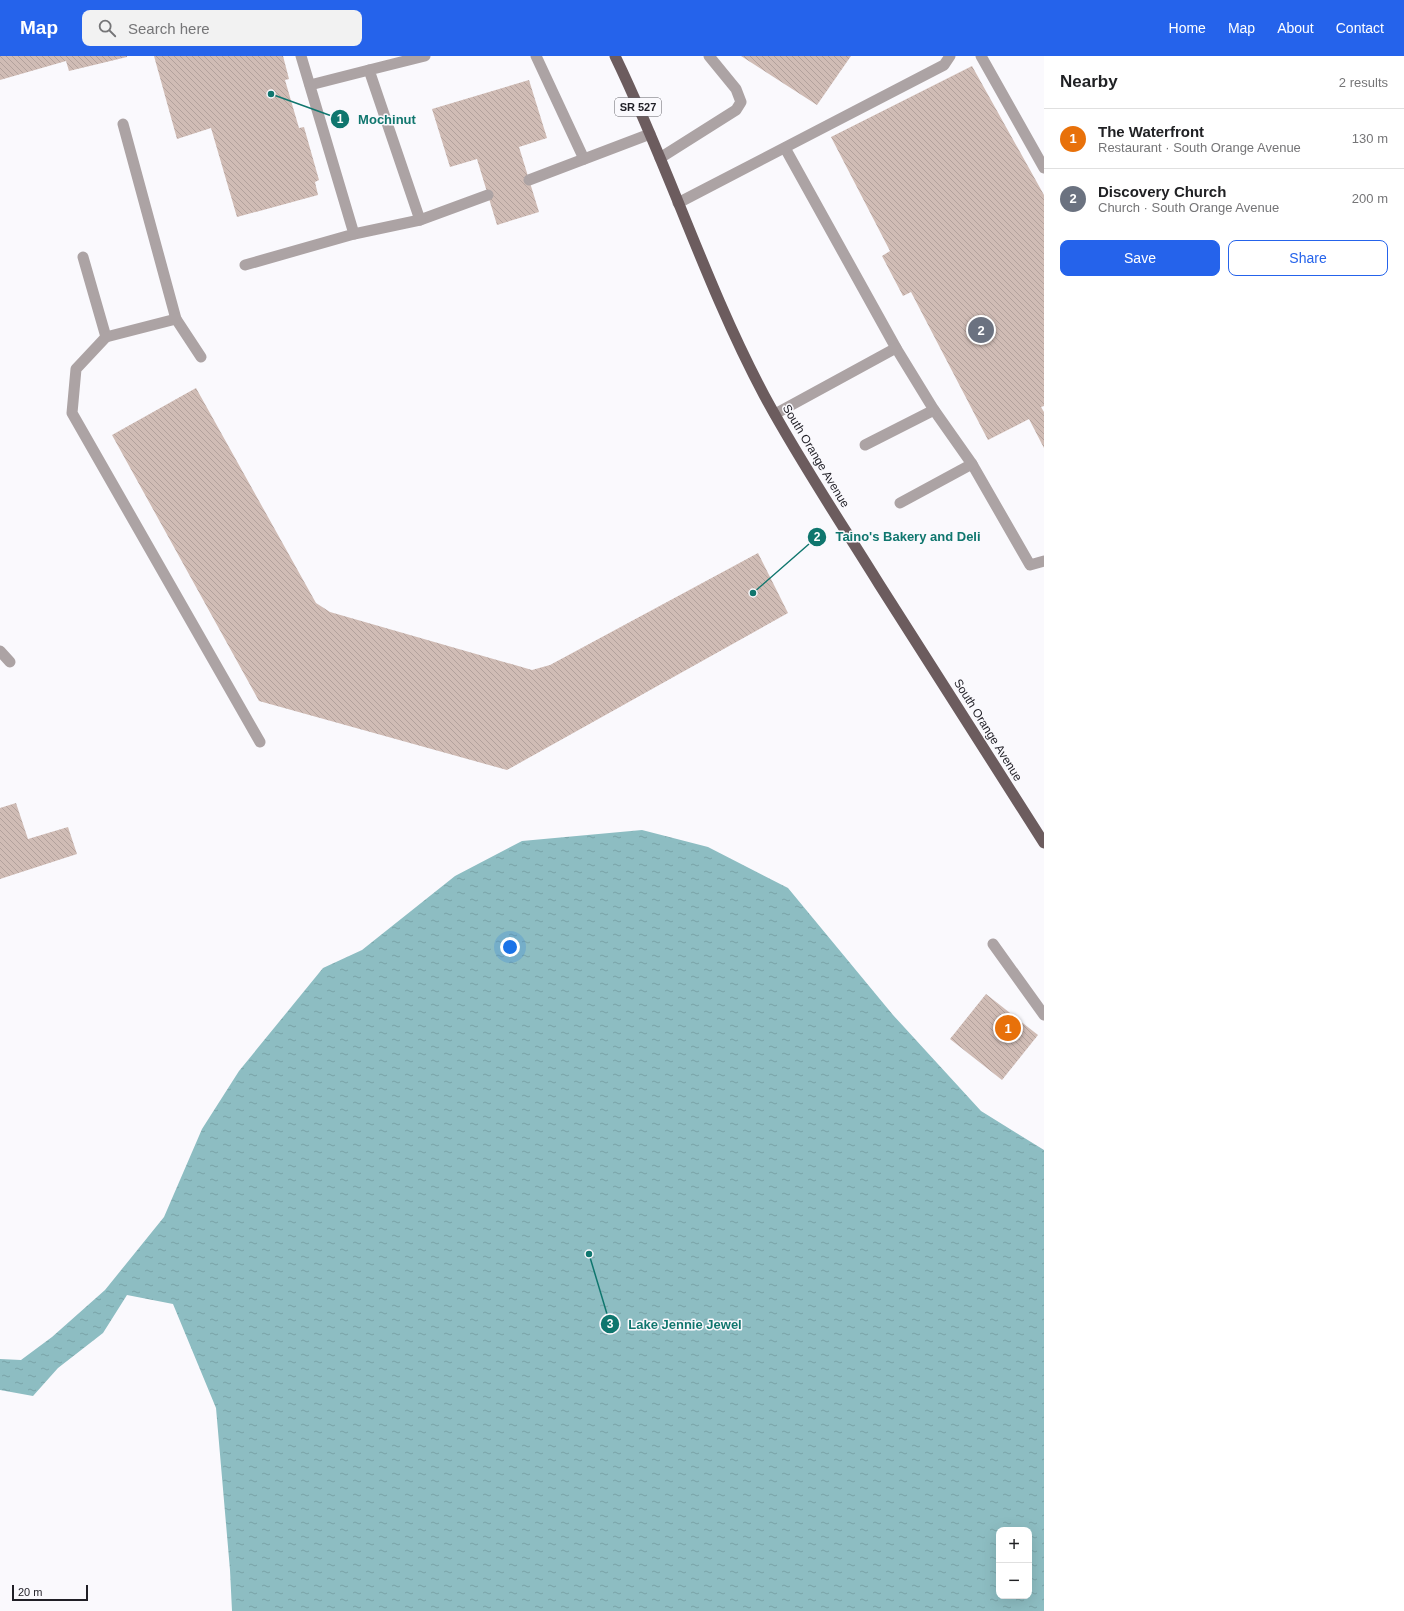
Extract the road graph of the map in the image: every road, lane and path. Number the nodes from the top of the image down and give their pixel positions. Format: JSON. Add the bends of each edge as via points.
{"nodes":[{"id":1,"x":301,"y":56,"type":"edge"},
{"id":2,"x":425,"y":56,"type":"edge"},
{"id":3,"x":536,"y":56,"type":"edge"},
{"id":4,"x":615,"y":56,"type":"edge"},
{"id":5,"x":710,"y":56,"type":"edge"},
{"id":6,"x":950,"y":56,"type":"edge"},
{"id":7,"x":981,"y":56,"type":"edge"},
{"id":8,"x":369,"y":70,"type":"junction"},
{"id":9,"x":310,"y":85,"type":"junction"},
{"id":10,"x":123,"y":124,"type":"dead end"},
{"id":11,"x":650,"y":134,"type":"junction"},
{"id":12,"x":785,"y":148,"type":"junction"},
{"id":13,"x":660,"y":158,"type":"junction"},
{"id":14,"x":584,"y":159,"type":"junction"},
{"id":15,"x":1044,"y":168,"type":"edge"},
{"id":16,"x":529,"y":180,"type":"dead end"},
{"id":17,"x":488,"y":195,"type":"dead end"},
{"id":18,"x":678,"y":204,"type":"junction"},
{"id":19,"x":420,"y":220,"type":"junction"},
{"id":20,"x":354,"y":234,"type":"junction"},
{"id":21,"x":83,"y":257,"type":"dead end"},
{"id":22,"x":245,"y":265,"type":"dead end"},
{"id":23,"x":176,"y":319,"type":"junction"},
{"id":24,"x":106,"y":337,"type":"junction"},
{"id":25,"x":896,"y":348,"type":"junction"},
{"id":26,"x":201,"y":357,"type":"dead end"},
{"id":27,"x":934,"y":410,"type":"junction"},
{"id":28,"x":775,"y":414,"type":"junction"},
{"id":29,"x":865,"y":445,"type":"dead end"},
{"id":30,"x":972,"y":464,"type":"junction"},
{"id":31,"x":900,"y":503,"type":"dead end"},
{"id":32,"x":1044,"y":561,"type":"edge"},
{"id":33,"x":0,"y":651,"type":"edge"},
{"id":34,"x":10,"y":662,"type":"dead end"},
{"id":35,"x":260,"y":742,"type":"dead end"},
{"id":36,"x":1044,"y":842,"type":"edge"},
{"id":37,"x":993,"y":944,"type":"dead end"},
{"id":38,"x":1044,"y":1015,"type":"edge"}],
"edges":[{"from":1,"to":9,"type":"lane"},
{"from":2,"to":8,"type":"lane"},
{"from":3,"to":14,"type":"lane"},
{"from":4,"to":11,"type":"main road","name":"South Orange Avenue","number":"SR 527"},
{"from":5,"to":13,"type":"lane","via":[[736,89],[741,102],[736,110]]},
{"from":6,"to":12,"type":"lane","via":[[944,65]]},
{"from":7,"to":15,"type":"lane"},
{"from":8,"to":9,"type":"lane"},
{"from":8,"to":19,"type":"lane"},
{"from":9,"to":20,"type":"lane"},
{"from":10,"to":23,"type":"lane"},
{"from":11,"to":13,"type":"main road","name":"South Orange Avenue","number":"SR 527"},
{"from":11,"to":14,"type":"lane"},
{"from":12,"to":18,"type":"lane"},
{"from":12,"to":25,"type":"lane"},
{"from":13,"to":18,"type":"main road","name":"South Orange Avenue","number":"SR 527"},
{"from":14,"to":16,"type":"lane"},
{"from":17,"to":19,"type":"lane"},
{"from":18,"to":28,"type":"main road","name":"South Orange Avenue","number":"SR 527","via":[[735,337]]},
{"from":19,"to":20,"type":"lane"},
{"from":20,"to":22,"type":"lane"},
{"from":21,"to":24,"type":"lane"},
{"from":23,"to":24,"type":"lane"},
{"from":23,"to":26,"type":"lane"},
{"from":24,"to":35,"type":"lane","via":[[76,369],[72,413]]},
{"from":25,"to":27,"type":"lane"},
{"from":25,"to":28,"type":"lane"},
{"from":27,"to":29,"type":"lane"},
{"from":27,"to":30,"type":"lane"},
{"from":28,"to":36,"type":"main road","name":"South Orange Avenue","number":"SR 527","via":[[840,522]]},
{"from":30,"to":31,"type":"lane"},
{"from":30,"to":32,"type":"lane","via":[[1030,565]]},
{"from":33,"to":34,"type":"lane"},
{"from":37,"to":38,"type":"lane"}]}
